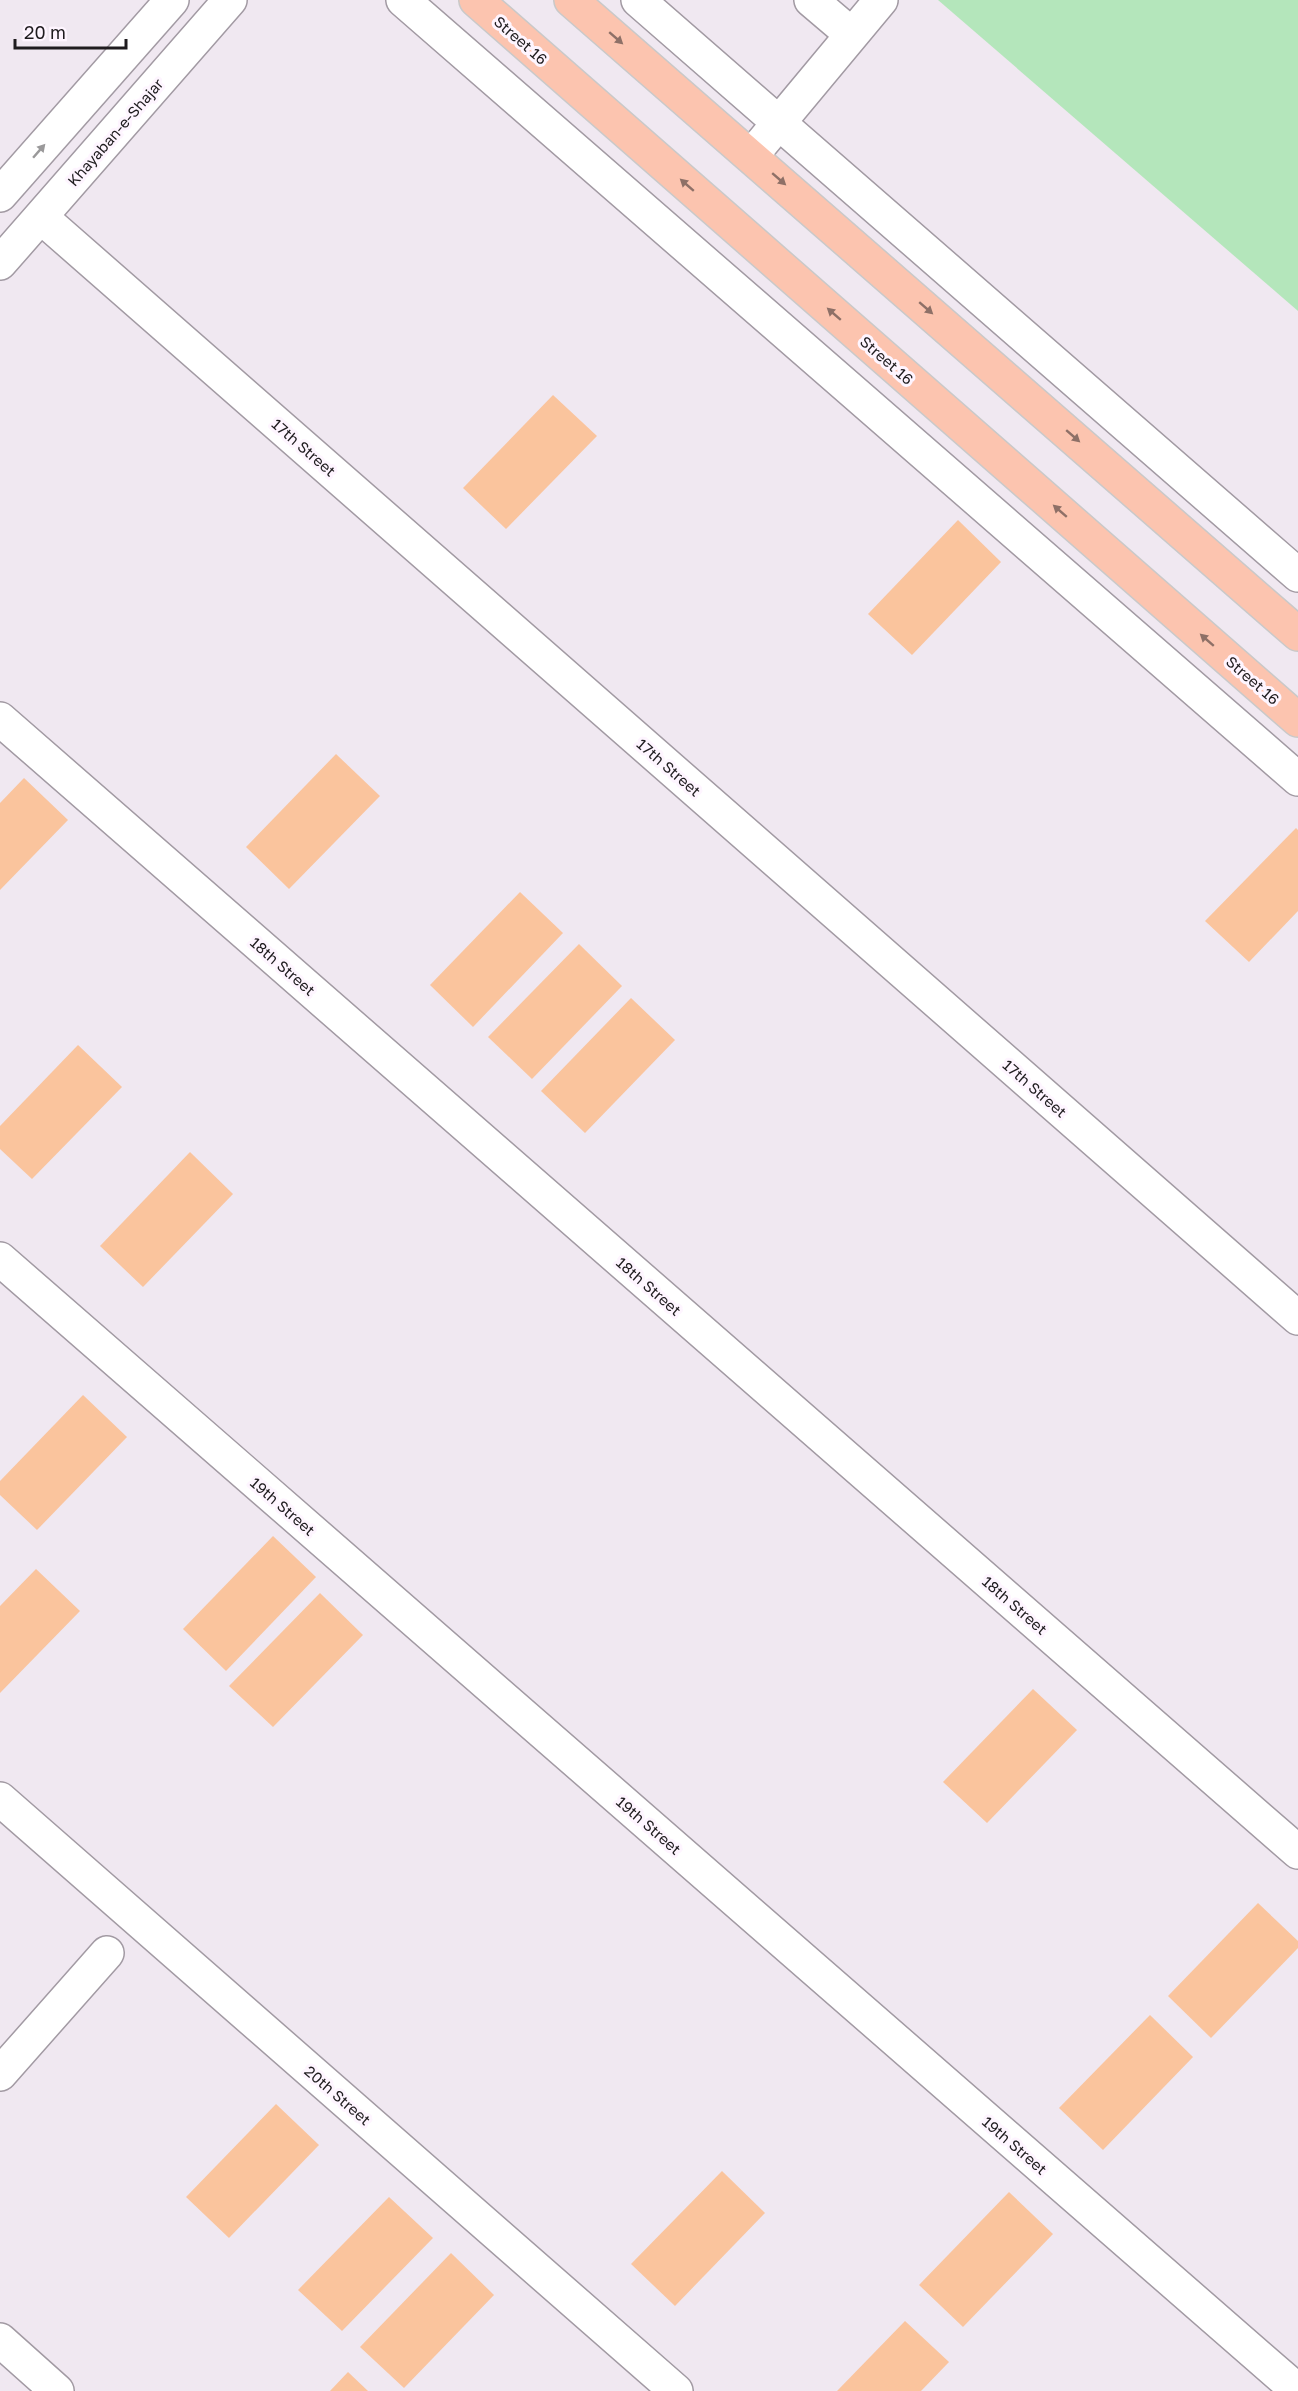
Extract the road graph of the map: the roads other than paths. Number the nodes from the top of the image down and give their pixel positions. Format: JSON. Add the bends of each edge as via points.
{"nodes":[{"id":1,"x":172,"y":0,"type":"edge"},
{"id":2,"x":230,"y":0,"type":"edge"},
{"id":3,"x":404,"y":0,"type":"edge"},
{"id":4,"x":476,"y":0,"type":"edge"},
{"id":5,"x":571,"y":0,"type":"edge"},
{"id":6,"x":638,"y":0,"type":"edge"},
{"id":7,"x":811,"y":0,"type":"edge"},
{"id":8,"x":881,"y":0,"type":"edge"},
{"id":9,"x":851,"y":34,"type":"junction"},
{"id":10,"x":781,"y":122,"type":"junction"},
{"id":11,"x":752,"y":155,"type":"junction"},
{"id":12,"x":2,"y":188,"type":"edge"},
{"id":13,"x":41,"y":217,"type":"junction"},
{"id":14,"x":0,"y":263,"type":"edge"},
{"id":15,"x":1298,"y":574,"type":"edge"},
{"id":16,"x":1298,"y":634,"type":"edge"},
{"id":17,"x":0,"y":719,"type":"edge"},
{"id":18,"x":1298,"y":720,"type":"edge"},
{"id":19,"x":1298,"y":779,"type":"edge"},
{"id":20,"x":0,"y":1259,"type":"edge"},
{"id":21,"x":1298,"y":1318,"type":"edge"},
{"id":22,"x":0,"y":1798,"type":"edge"},
{"id":23,"x":1298,"y":1852,"type":"edge"},
{"id":24,"x":107,"y":1953,"type":"dead end"},
{"id":25,"x":0,"y":2074,"type":"edge"},
{"id":26,"x":0,"y":2340,"type":"edge"},
{"id":27,"x":57,"y":2391,"type":"edge"},
{"id":28,"x":676,"y":2391,"type":"edge"},
{"id":29,"x":1298,"y":2391,"type":"edge"}],
"edges":[{"from":12,"to":1,"type":"street","one_way":true},
{"from":2,"to":13,"type":"street","name":"Khayaban-e-Shajar"},
{"from":3,"to":19,"type":"street"},
{"from":18,"to":4,"type":"main road","name":"Street 16","one_way":true},
{"from":5,"to":11,"type":"main road","one_way":true},
{"from":6,"to":10,"type":"street"},
{"from":7,"to":9,"type":"street"},
{"from":8,"to":9,"type":"street"},
{"from":9,"to":10,"type":"street"},
{"from":10,"to":11,"type":"street"},
{"from":10,"to":15,"type":"street"},
{"from":11,"to":16,"type":"main road","one_way":true},
{"from":13,"to":14,"type":"street","name":"Khayaban-e-Shajar"},
{"from":13,"to":21,"type":"street","name":"17th Street"},
{"from":17,"to":23,"type":"street","name":"18th Street"},
{"from":20,"to":29,"type":"street","name":"19th Street"},
{"from":22,"to":28,"type":"street","name":"20th Street"},
{"from":24,"to":25,"type":"street"},
{"from":26,"to":27,"type":"street"}]}
